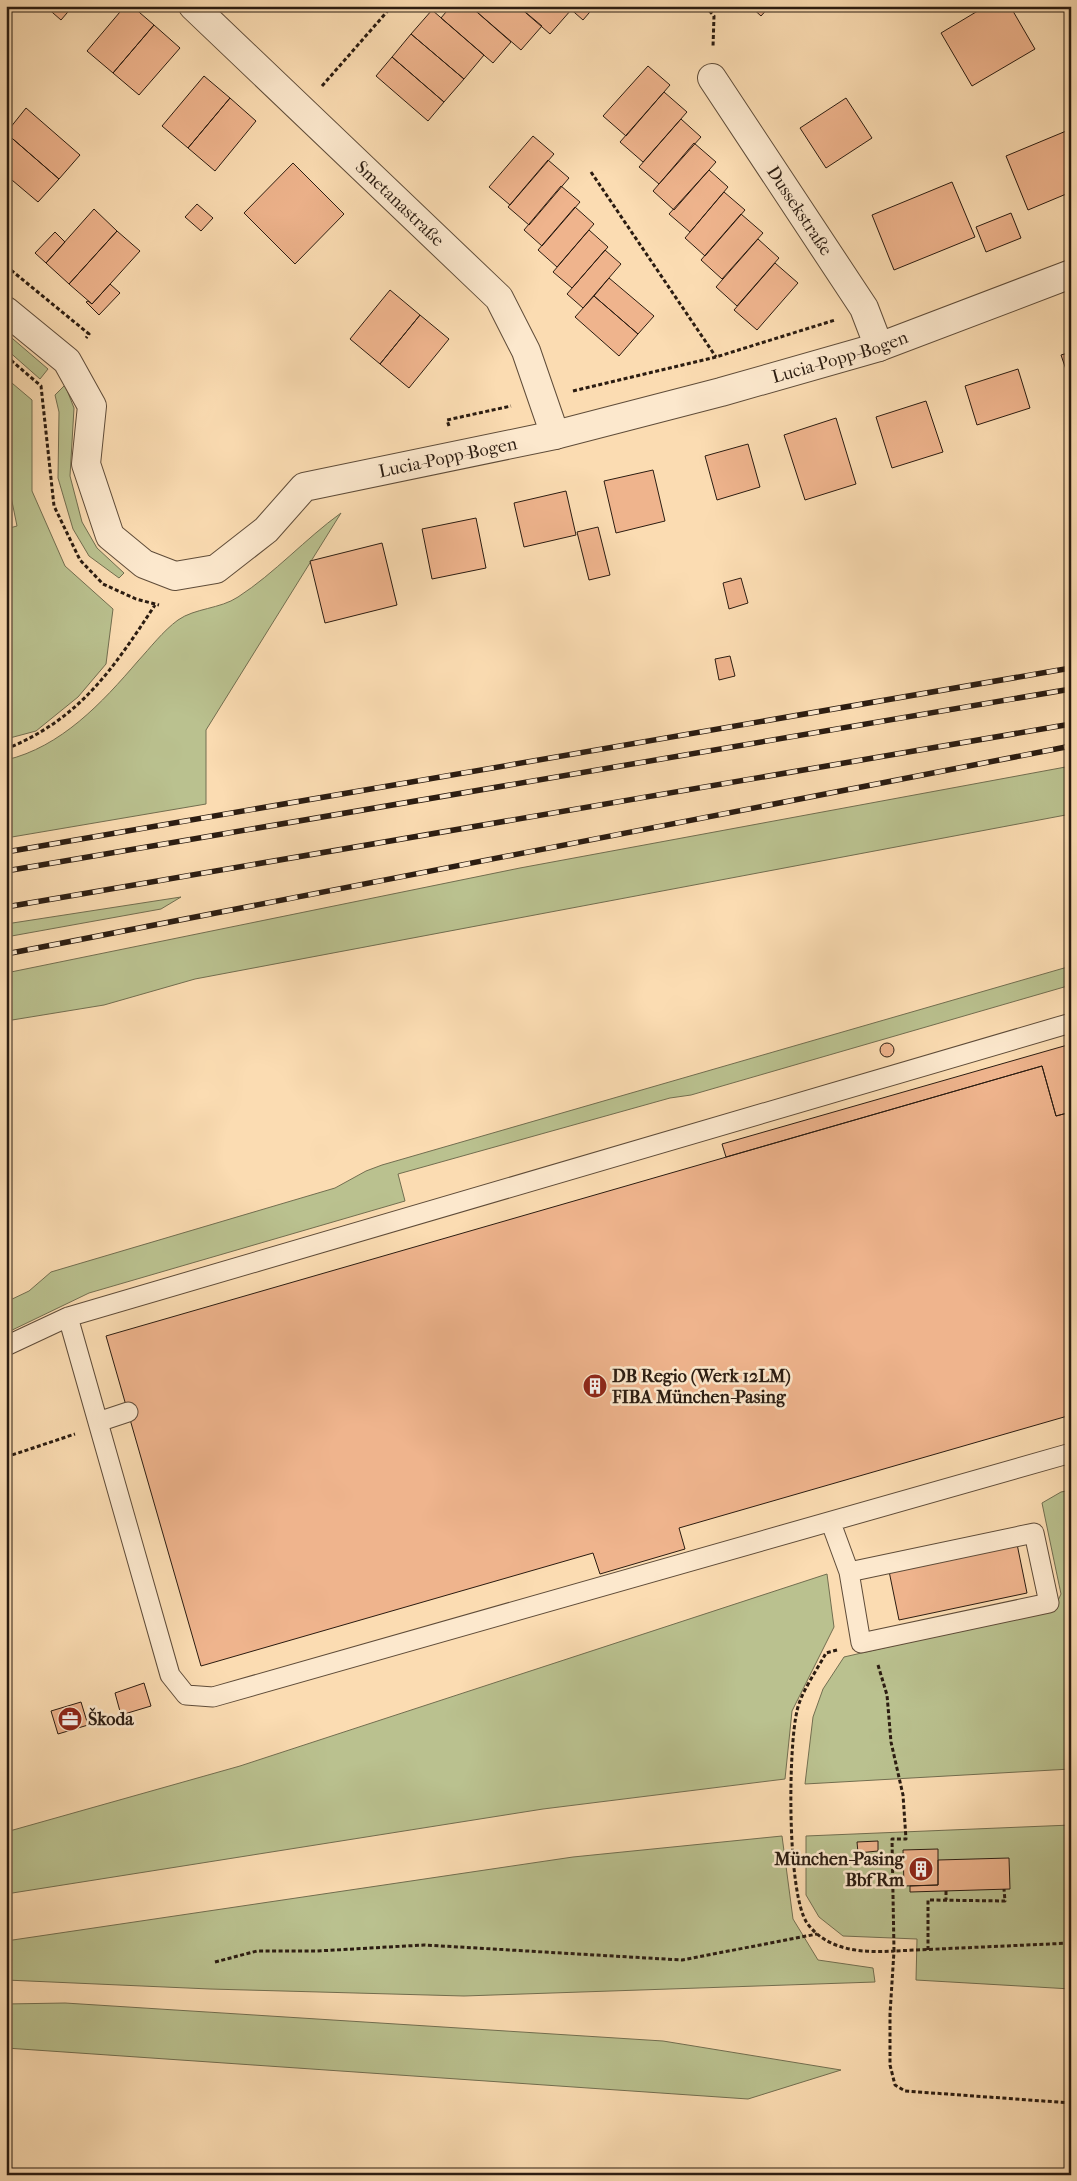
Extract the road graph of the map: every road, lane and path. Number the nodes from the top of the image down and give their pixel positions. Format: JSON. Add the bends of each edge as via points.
{"nodes":[{"id":1,"x":194,"y":6,"type":"edge"},
{"id":2,"x":392,"y":6,"type":"edge"},
{"id":3,"x":705,"y":6,"type":"edge"},
{"id":4,"x":712,"y":78,"type":"joint"},
{"id":5,"x":302,"y":110,"type":"junction"},
{"id":6,"x":591,"y":172,"type":"dead end"},
{"id":7,"x":1071,"y":274,"type":"edge"},
{"id":8,"x":6,"y":311,"type":"edge"},
{"id":9,"x":843,"y":317,"type":"dead end"},
{"id":10,"x":879,"y":347,"type":"junction"},
{"id":11,"x":716,"y":357,"type":"junction"},
{"id":12,"x":542,"y":399,"type":"junction"},
{"id":13,"x":555,"y":435,"type":"junction"},
{"id":14,"x":458,"y":455,"type":"junction"},
{"id":15,"x":175,"y":576,"type":"junction"},
{"id":16,"x":6,"y":749,"type":"edge"},
{"id":17,"x":1071,"y":1023,"type":"edge"},
{"id":18,"x":68,"y":1317,"type":"junction"},
{"id":19,"x":6,"y":1346,"type":"edge"},
{"id":20,"x":128,"y":1412,"type":"dead end"},
{"id":21,"x":99,"y":1424,"type":"junction"},
{"id":22,"x":1071,"y":1453,"type":"edge"},
{"id":23,"x":6,"y":1457,"type":"edge"},
{"id":24,"x":831,"y":1523,"type":"junction"},
{"id":25,"x":849,"y":1572,"type":"junction"},
{"id":26,"x":861,"y":1643,"type":"junction"},
{"id":27,"x":892,"y":1878,"type":"junction"},
{"id":28,"x":904,"y":1878,"type":"dead end"},
{"id":29,"x":1004,"y":1889,"type":"dead end"},
{"id":30,"x":946,"y":1891,"type":"dead end"},
{"id":31,"x":946,"y":1900,"type":"junction"},
{"id":32,"x":818,"y":1934,"type":"junction"},
{"id":33,"x":1071,"y":1943,"type":"edge"},
{"id":34,"x":894,"y":1950,"type":"junction"},
{"id":35,"x":928,"y":1950,"type":"junction"},
{"id":36,"x":215,"y":1962,"type":"dead end"},
{"id":37,"x":1071,"y":2103,"type":"edge"}],
"edges":[{"from":1,"to":5,"type":"street","name":"Smetanastraße"},
{"from":2,"to":5,"type":"path"},
{"from":3,"to":4,"type":"path","via":[[714,16]]},
{"from":4,"to":10,"type":"street","name":"Dussekstraße","via":[[864,308]]},
{"from":5,"to":12,"type":"street","name":"Smetanastraße","via":[[499,298],[526,350]]},
{"from":6,"to":11,"type":"path"},
{"from":7,"to":10,"type":"street","name":"Lucia-Popp-Bogen"},
{"from":8,"to":15,"type":"street","via":[[67,361],[92,406],[86,464],[110,536],[144,564]]},
{"from":9,"to":11,"type":"path"},
{"from":10,"to":13,"type":"street","name":"Lucia-Popp-Bogen"},
{"from":11,"to":12,"type":"path"},
{"from":12,"to":13,"type":"street","name":"Smetanastraße"},
{"from":12,"to":14,"type":"path","via":[[448,420]]},
{"from":13,"to":14,"type":"street","name":"Lucia-Popp-Bogen"},
{"from":14,"to":15,"type":"street","name":"Lucia-Popp-Bogen","via":[[304,487],[266,530],[216,568]]},
{"from":15,"to":16,"type":"path","via":[[128,647],[94,690],[64,718],[33,738]]},
{"from":17,"to":18,"type":"lane"},
{"from":18,"to":19,"type":"lane"},
{"from":18,"to":21,"type":"lane"},
{"from":20,"to":21,"type":"lane"},
{"from":21,"to":23,"type":"path"},
{"from":21,"to":24,"type":"lane","via":[[170,1675],[186,1695],[214,1697]]},
{"from":22,"to":24,"type":"lane"},
{"from":24,"to":25,"type":"lane"},
{"from":25,"to":26,"type":"lane"},
{"from":25,"to":26,"type":"lane","via":[[1034,1533],[1049,1603]]},
{"from":26,"to":27,"type":"path","via":[[873,1648],[887,1695],[891,1742],[903,1795],[906,1839],[892,1839]]},
{"from":26,"to":32,"type":"path","via":[[826,1653],[797,1710],[790,1802],[798,1902],[807,1923]]},
{"from":27,"to":28,"type":"path"},
{"from":27,"to":34,"type":"path"},
{"from":29,"to":31,"type":"path","via":[[1005,1901]]},
{"from":30,"to":31,"type":"path"},
{"from":31,"to":35,"type":"path","via":[[928,1900]]},
{"from":32,"to":34,"type":"path","via":[[842,1947],[864,1953]]},
{"from":32,"to":36,"type":"path","via":[[682,1960],[424,1945],[256,1951]]},
{"from":33,"to":35,"type":"path"},
{"from":34,"to":35,"type":"path"},
{"from":34,"to":37,"type":"path","via":[[890,2014],[891,2070],[895,2085],[905,2091]]}]}
